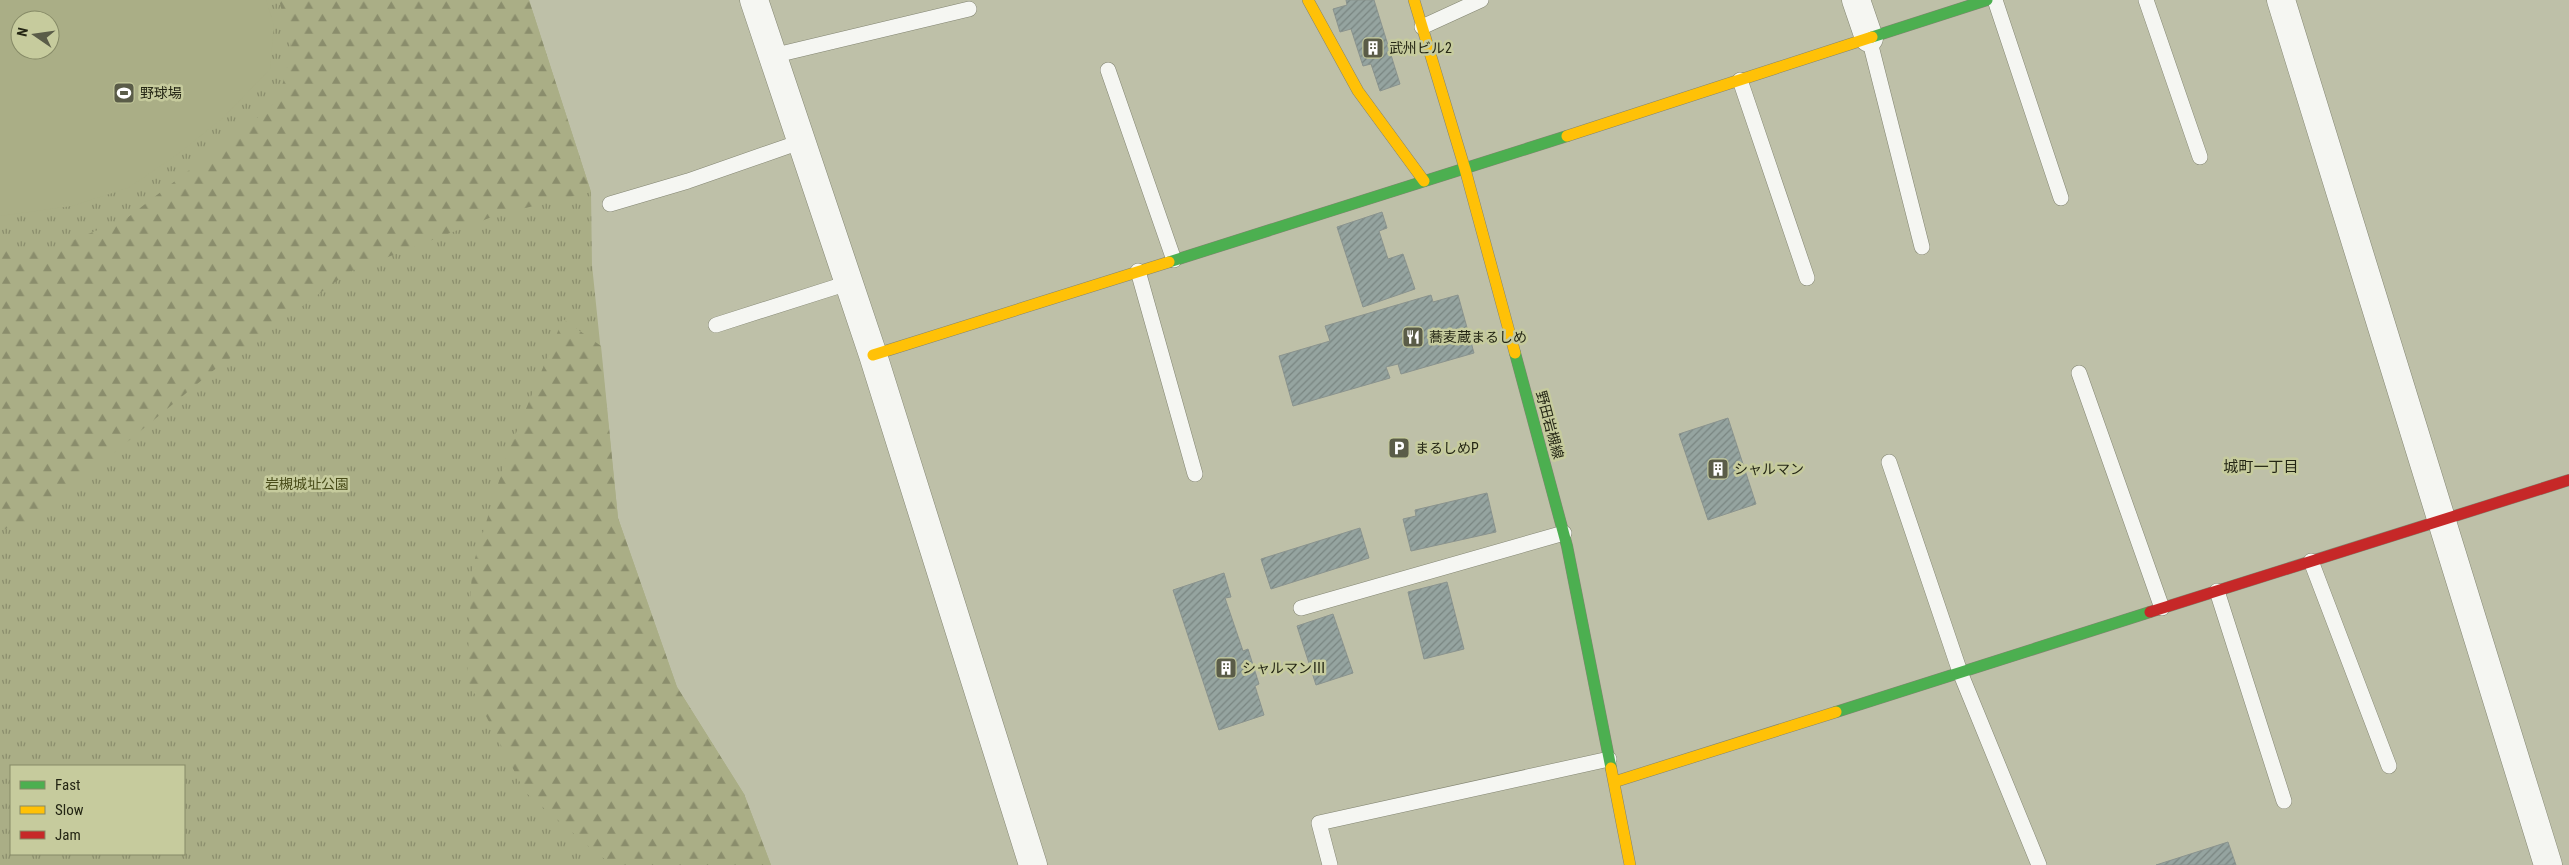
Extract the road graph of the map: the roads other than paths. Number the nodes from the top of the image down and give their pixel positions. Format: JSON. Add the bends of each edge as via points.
{"nodes":[{"id":1,"x":754,"y":0,"type":"edge"},
{"id":2,"x":1308,"y":0,"type":"edge"},
{"id":3,"x":1414,"y":0,"type":"edge"},
{"id":4,"x":1481,"y":0,"type":"edge"},
{"id":5,"x":1856,"y":0,"type":"edge"},
{"id":6,"x":1987,"y":0,"type":"edge"},
{"id":7,"x":1995,"y":0,"type":"edge"},
{"id":8,"x":2146,"y":0,"type":"edge"},
{"id":9,"x":2281,"y":0,"type":"edge"},
{"id":10,"x":969,"y":9,"type":"dead end"},
{"id":11,"x":1422,"y":28,"type":"junction"},
{"id":12,"x":1869,"y":38,"type":"junction"},
{"id":13,"x":772,"y":56,"type":"junction"},
{"id":14,"x":1108,"y":70,"type":"dead end"},
{"id":15,"x":1740,"y":80,"type":"junction"},
{"id":16,"x":800,"y":142,"type":"junction"},
{"id":17,"x":2200,"y":157,"type":"dead end"},
{"id":18,"x":1466,"y":169,"type":"junction"},
{"id":19,"x":1424,"y":181,"type":"junction"},
{"id":20,"x":2061,"y":198,"type":"dead end"},
{"id":21,"x":610,"y":204,"type":"dead end"},
{"id":22,"x":1922,"y":247,"type":"dead end"},
{"id":23,"x":1174,"y":260,"type":"junction"},
{"id":24,"x":1138,"y":271,"type":"junction"},
{"id":25,"x":1808,"y":278,"type":"dead end"},
{"id":26,"x":848,"y":283,"type":"junction"},
{"id":27,"x":716,"y":325,"type":"dead end"},
{"id":28,"x":873,"y":355,"type":"junction"},
{"id":29,"x":2079,"y":373,"type":"dead end"},
{"id":30,"x":1889,"y":462,"type":"dead end"},
{"id":31,"x":1195,"y":474,"type":"dead end"},
{"id":32,"x":2569,"y":480,"type":"edge"},
{"id":33,"x":2441,"y":520,"type":"junction"},
{"id":34,"x":1564,"y":533,"type":"junction"},
{"id":35,"x":2311,"y":561,"type":"junction"},
{"id":36,"x":2217,"y":591,"type":"junction"},
{"id":37,"x":1301,"y":608,"type":"dead end"},
{"id":38,"x":2162,"y":608,"type":"junction"},
{"id":39,"x":1960,"y":672,"type":"junction"},
{"id":40,"x":1609,"y":759,"type":"junction"},
{"id":41,"x":2389,"y":766,"type":"dead end"},
{"id":42,"x":1614,"y":782,"type":"junction"},
{"id":43,"x":2284,"y":801,"type":"dead end"},
{"id":44,"x":1032,"y":865,"type":"edge"},
{"id":45,"x":1330,"y":865,"type":"edge"},
{"id":46,"x":1630,"y":865,"type":"edge"},
{"id":47,"x":2039,"y":865,"type":"edge"},
{"id":48,"x":2548,"y":865,"type":"edge"}],
"edges":[{"from":1,"to":13,"type":"street"},
{"from":2,"to":19,"type":"street","via":[[1358,91]]},
{"from":3,"to":11,"type":"street","name":"野田岩槻線"},
{"from":4,"to":11,"type":"lane"},
{"from":5,"to":12,"type":"street"},
{"from":6,"to":12,"type":"street"},
{"from":7,"to":20,"type":"lane"},
{"from":8,"to":17,"type":"lane"},
{"from":9,"to":33,"type":"street"},
{"from":10,"to":13,"type":"lane"},
{"from":11,"to":18,"type":"street","name":"野田岩槻線"},
{"from":12,"to":15,"type":"street"},
{"from":12,"to":22,"type":"lane"},
{"from":13,"to":16,"type":"street"},
{"from":14,"to":23,"type":"lane"},
{"from":15,"to":18,"type":"street"},
{"from":15,"to":25,"type":"lane"},
{"from":16,"to":21,"type":"lane"},
{"from":16,"to":26,"type":"street"},
{"from":18,"to":19,"type":"street"},
{"from":18,"to":34,"type":"street","name":"野田岩槻線"},
{"from":19,"to":23,"type":"street"},
{"from":23,"to":24,"type":"street"},
{"from":24,"to":28,"type":"street"},
{"from":24,"to":31,"type":"lane"},
{"from":26,"to":27,"type":"lane"},
{"from":26,"to":28,"type":"street"},
{"from":28,"to":44,"type":"street"},
{"from":29,"to":38,"type":"lane"},
{"from":30,"to":39,"type":"lane"},
{"from":32,"to":33,"type":"street"},
{"from":33,"to":35,"type":"street"},
{"from":33,"to":48,"type":"street"},
{"from":34,"to":37,"type":"lane"},
{"from":34,"to":40,"type":"street","name":"野田岩槻線"},
{"from":35,"to":36,"type":"street"},
{"from":35,"to":41,"type":"lane"},
{"from":36,"to":38,"type":"street"},
{"from":36,"to":43,"type":"lane"},
{"from":38,"to":39,"type":"street"},
{"from":39,"to":42,"type":"street"},
{"from":39,"to":47,"type":"lane"},
{"from":40,"to":42,"type":"street","name":"野田岩槻線"},
{"from":40,"to":45,"type":"lane","via":[[1319,823]]},
{"from":42,"to":46,"type":"street","name":"野田岩槻線"}]}
